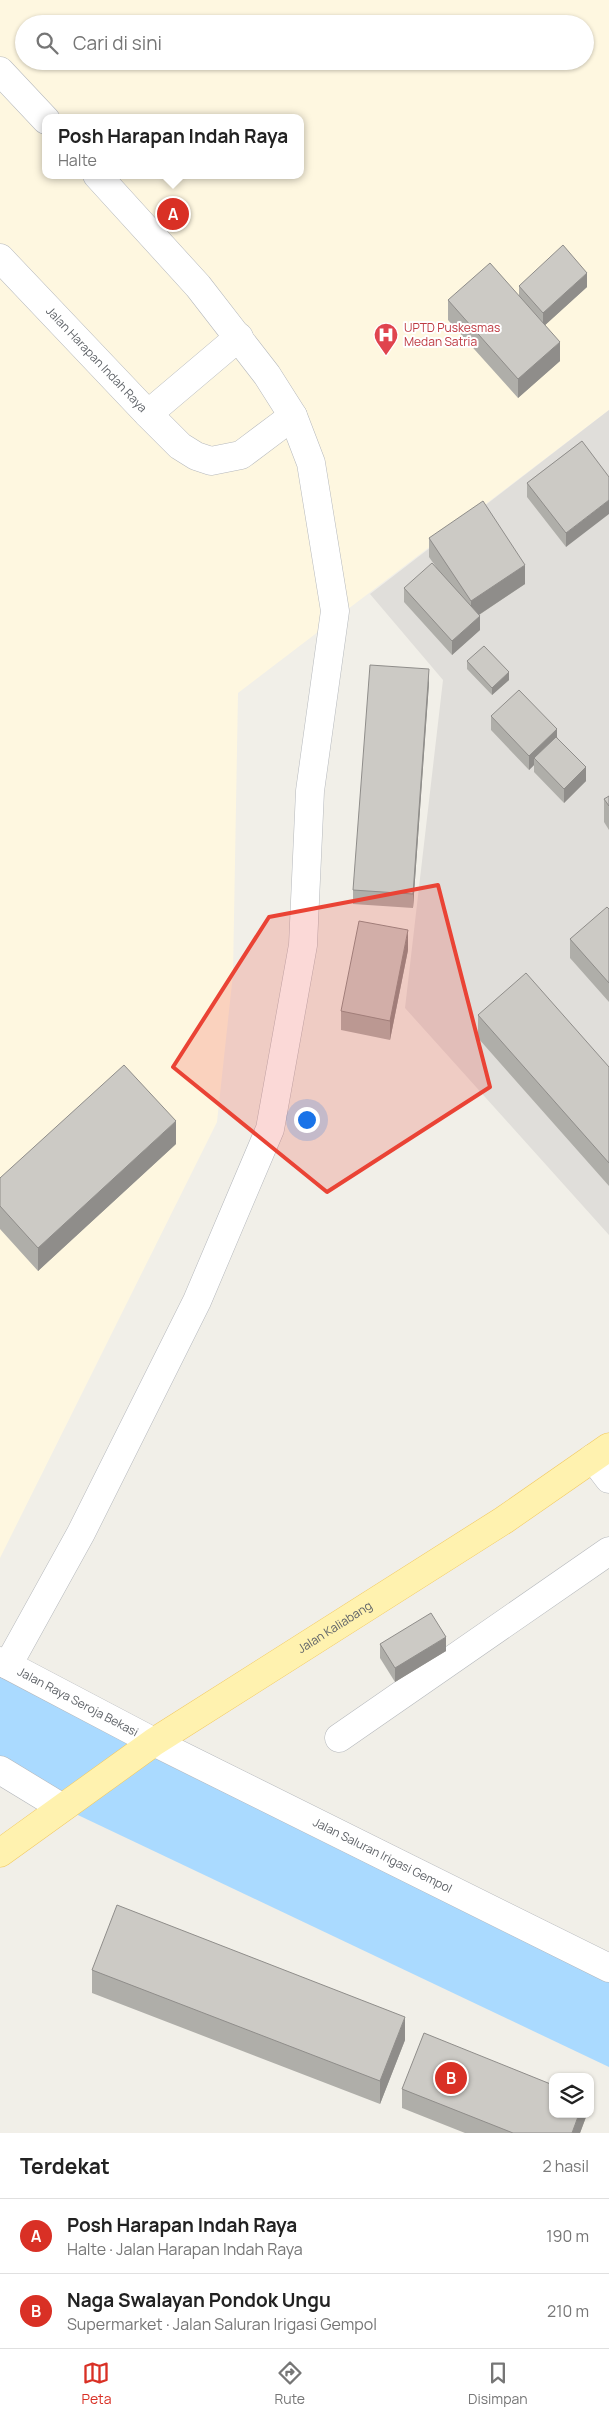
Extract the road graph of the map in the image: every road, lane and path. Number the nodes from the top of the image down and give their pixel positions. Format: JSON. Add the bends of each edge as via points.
{"nodes":[{"id":1,"x":0,"y":71,"type":"edge"},
{"id":2,"x":42,"y":116,"type":"edge"},
{"id":3,"x":101,"y":179,"type":"edge"},
{"id":4,"x":0,"y":258,"type":"edge"},
{"id":5,"x":239,"y":337,"type":"junction"},
{"id":6,"x":148,"y":414,"type":"junction"},
{"id":7,"x":293,"y":416,"type":"junction"},
{"id":8,"x":604,"y":1462,"type":"edge"},
{"id":9,"x":609,"y":1551,"type":"edge"},
{"id":10,"x":4,"y":1663,"type":"edge"},
{"id":11,"x":339,"y":1738,"type":"dead end"},
{"id":12,"x":145,"y":1748,"type":"junction"},
{"id":13,"x":0,"y":1770,"type":"edge"},
{"id":14,"x":61,"y":1808,"type":"junction"},
{"id":15,"x":0,"y":1853,"type":"edge"},
{"id":16,"x":609,"y":1968,"type":"edge"}],
"edges":[{"from":1,"to":2,"type":"street"},
{"from":3,"to":5,"type":"street","via":[[198,286]]},
{"from":4,"to":6,"type":"street","name":"Jalan Harapan Indah Raya"},
{"from":5,"to":6,"type":"street","name":"Jalan Harapan Indah Raya"},
{"from":5,"to":7,"type":"street"},
{"from":6,"to":7,"type":"street","via":[[180,446],[211,461],[241,455]]},
{"from":7,"to":10,"type":"street","via":[[311,463],[335,611],[310,791],[304,944],[270,1129],[197,1300],[81,1533]]},
{"from":8,"to":12,"type":"main road","name":"Jalan Kaliabang","via":[[504,1520]]},
{"from":9,"to":11,"type":"street"},
{"from":10,"to":12,"type":"street","name":"Jalan Raya Seroja Bekasi"},
{"from":12,"to":14,"type":"main road","name":"Jalan Kaliabang"},
{"from":12,"to":16,"type":"street","name":"Jalan Saluran Irigasi Gempol"},
{"from":13,"to":14,"type":"street"},
{"from":14,"to":15,"type":"main road","name":"Jalan Kaliabang"}]}
